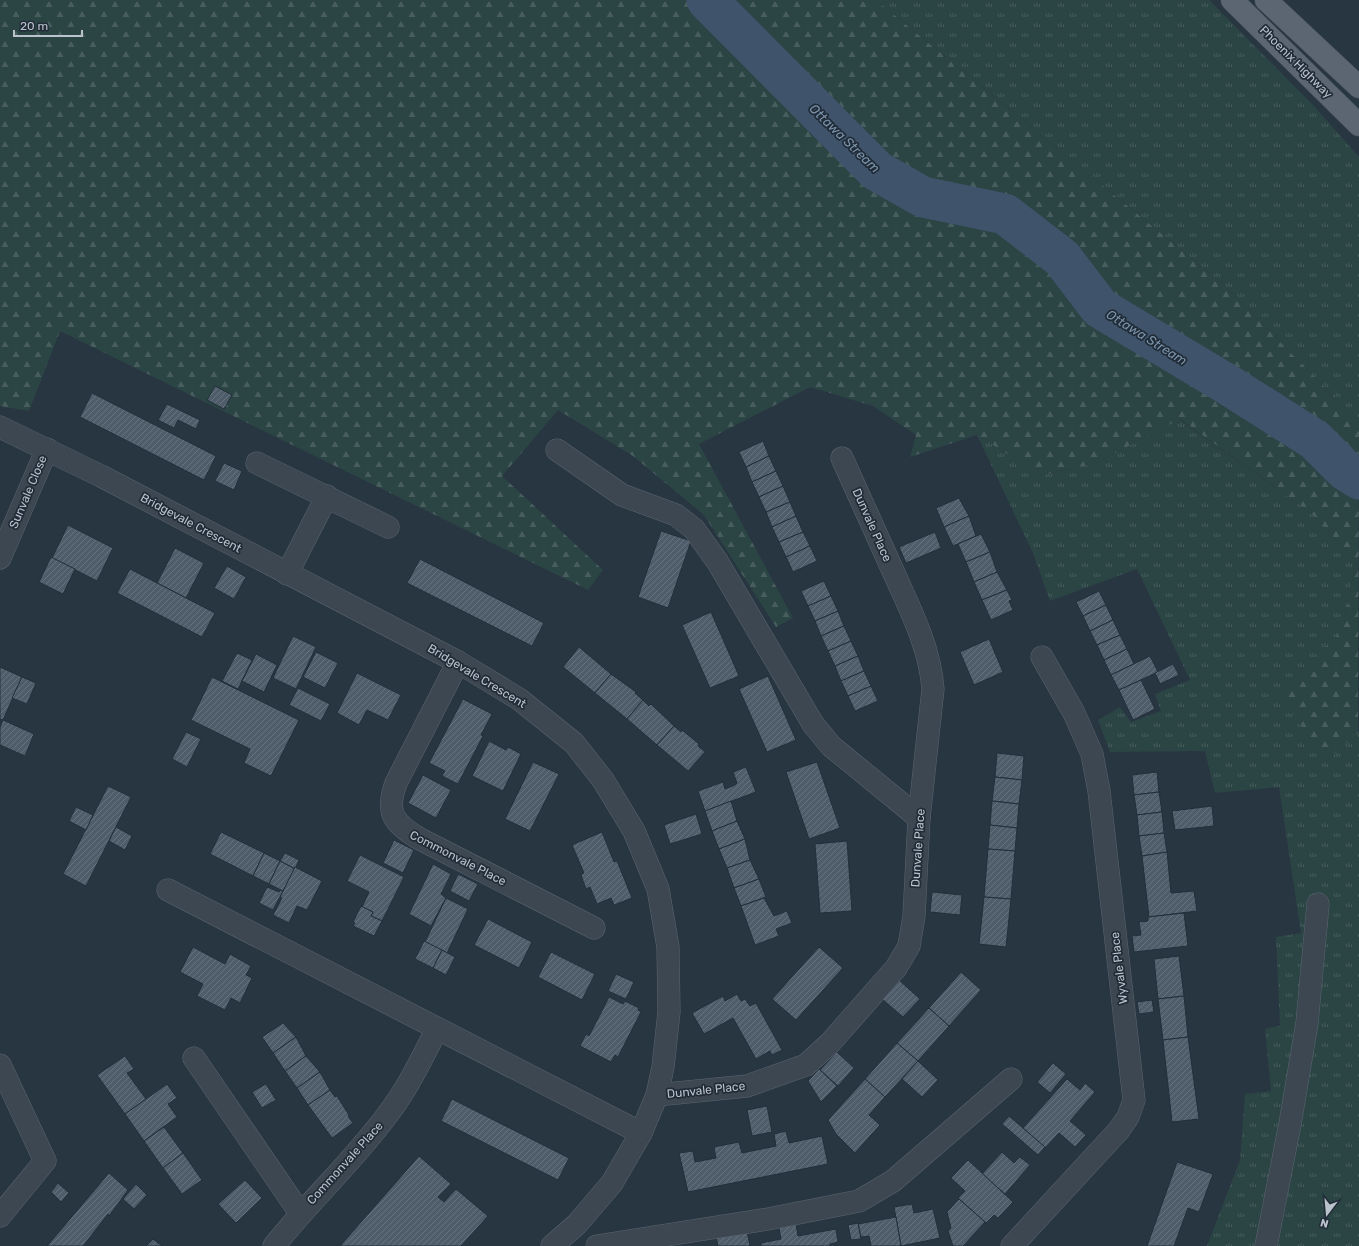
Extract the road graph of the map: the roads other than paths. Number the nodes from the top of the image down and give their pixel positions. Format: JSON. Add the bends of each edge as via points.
{"nodes":[{"id":1,"x":1232,"y":0,"type":"edge"},
{"id":2,"x":1266,"y":0,"type":"edge"},
{"id":3,"x":1359,"y":87,"type":"edge"},
{"id":4,"x":1359,"y":125,"type":"edge"},
{"id":5,"x":0,"y":427,"type":"edge"},
{"id":6,"x":47,"y":449,"type":"junction"},
{"id":7,"x":557,"y":450,"type":"dead end"},
{"id":8,"x":842,"y":458,"type":"dead end"},
{"id":9,"x":257,"y":462,"type":"dead end"},
{"id":10,"x":327,"y":496,"type":"junction"},
{"id":11,"x":388,"y":527,"type":"dead end"},
{"id":12,"x":0,"y":558,"type":"edge"},
{"id":13,"x":287,"y":574,"type":"junction"},
{"id":14,"x":1042,"y":657,"type":"dead end"},
{"id":15,"x":458,"y":662,"type":"junction"},
{"id":16,"x":919,"y":818,"type":"junction"},
{"id":17,"x":168,"y":890,"type":"dead end"},
{"id":18,"x":1318,"y":904,"type":"dead end"},
{"id":19,"x":594,"y":928,"type":"dead end"},
{"id":20,"x":437,"y":1029,"type":"junction"},
{"id":21,"x":194,"y":1058,"type":"dead end"},
{"id":22,"x":1,"y":1069,"type":"edge"},
{"id":23,"x":1011,"y":1079,"type":"dead end"},
{"id":24,"x":657,"y":1095,"type":"junction"},
{"id":25,"x":641,"y":1134,"type":"junction"},
{"id":26,"x":300,"y":1213,"type":"junction"},
{"id":27,"x":0,"y":1216,"type":"edge"},
{"id":28,"x":274,"y":1246,"type":"edge"},
{"id":29,"x":552,"y":1246,"type":"edge"},
{"id":30,"x":597,"y":1246,"type":"edge"},
{"id":31,"x":1012,"y":1246,"type":"edge"},
{"id":32,"x":1266,"y":1246,"type":"edge"}],
"edges":[{"from":1,"to":4,"type":"main road","name":"Phoenix Highway"},
{"from":2,"to":3,"type":"main road","name":"Phoenix Highway"},
{"from":5,"to":6,"type":"street","name":"Bridgevale Crescent"},
{"from":6,"to":12,"type":"street","name":"Sunvale Close"},
{"from":6,"to":13,"type":"street","name":"Bridgevale Crescent"},
{"from":7,"to":16,"type":"street","via":[[622,495],[676,514],[694,529],[717,561],[813,724],[831,746]]},
{"from":8,"to":16,"type":"street","name":"Dunvale Place","via":[[904,595],[925,648],[931,671],[933,689]]},
{"from":9,"to":10,"type":"street"},
{"from":10,"to":11,"type":"street"},
{"from":10,"to":13,"type":"street"},
{"from":13,"to":15,"type":"street","name":"Bridgevale Crescent"},
{"from":14,"to":31,"type":"street","name":"Wyvale Place","via":[[1074,713],[1092,754],[1099,791],[1134,1100],[1128,1117],[1119,1130]]},
{"from":15,"to":19,"type":"street","name":"Commonvale Place","via":[[396,783],[391,803],[392,814],[402,829]]},
{"from":15,"to":24,"type":"street","name":"Bridgevale Crescent","via":[[519,699],[574,743],[603,780],[634,831],[658,889],[668,947],[669,1012]]},
{"from":16,"to":24,"type":"street","name":"Dunvale Place","via":[[914,916],[908,946],[896,968],[878,991],[830,1043],[806,1065],[747,1086]]},
{"from":17,"to":20,"type":"street"},
{"from":18,"to":32,"type":"street","via":[[1307,1023]]},
{"from":20,"to":25,"type":"street"},
{"from":20,"to":26,"type":"street","name":"Commonvale Place","via":[[407,1087],[389,1114]]},
{"from":21,"to":26,"type":"street","name":"Commonvale Place"},
{"from":22,"to":27,"type":"street","via":[[45,1161]]},
{"from":23,"to":30,"type":"street","via":[[893,1181],[859,1201],[768,1219]]},
{"from":24,"to":25,"type":"street","name":"Bridgevale Crescent"},
{"from":25,"to":29,"type":"street","name":"Bridgevale Crescent","via":[[612,1183],[577,1224]]},
{"from":26,"to":28,"type":"street","name":"Commonvale Place"}]}
